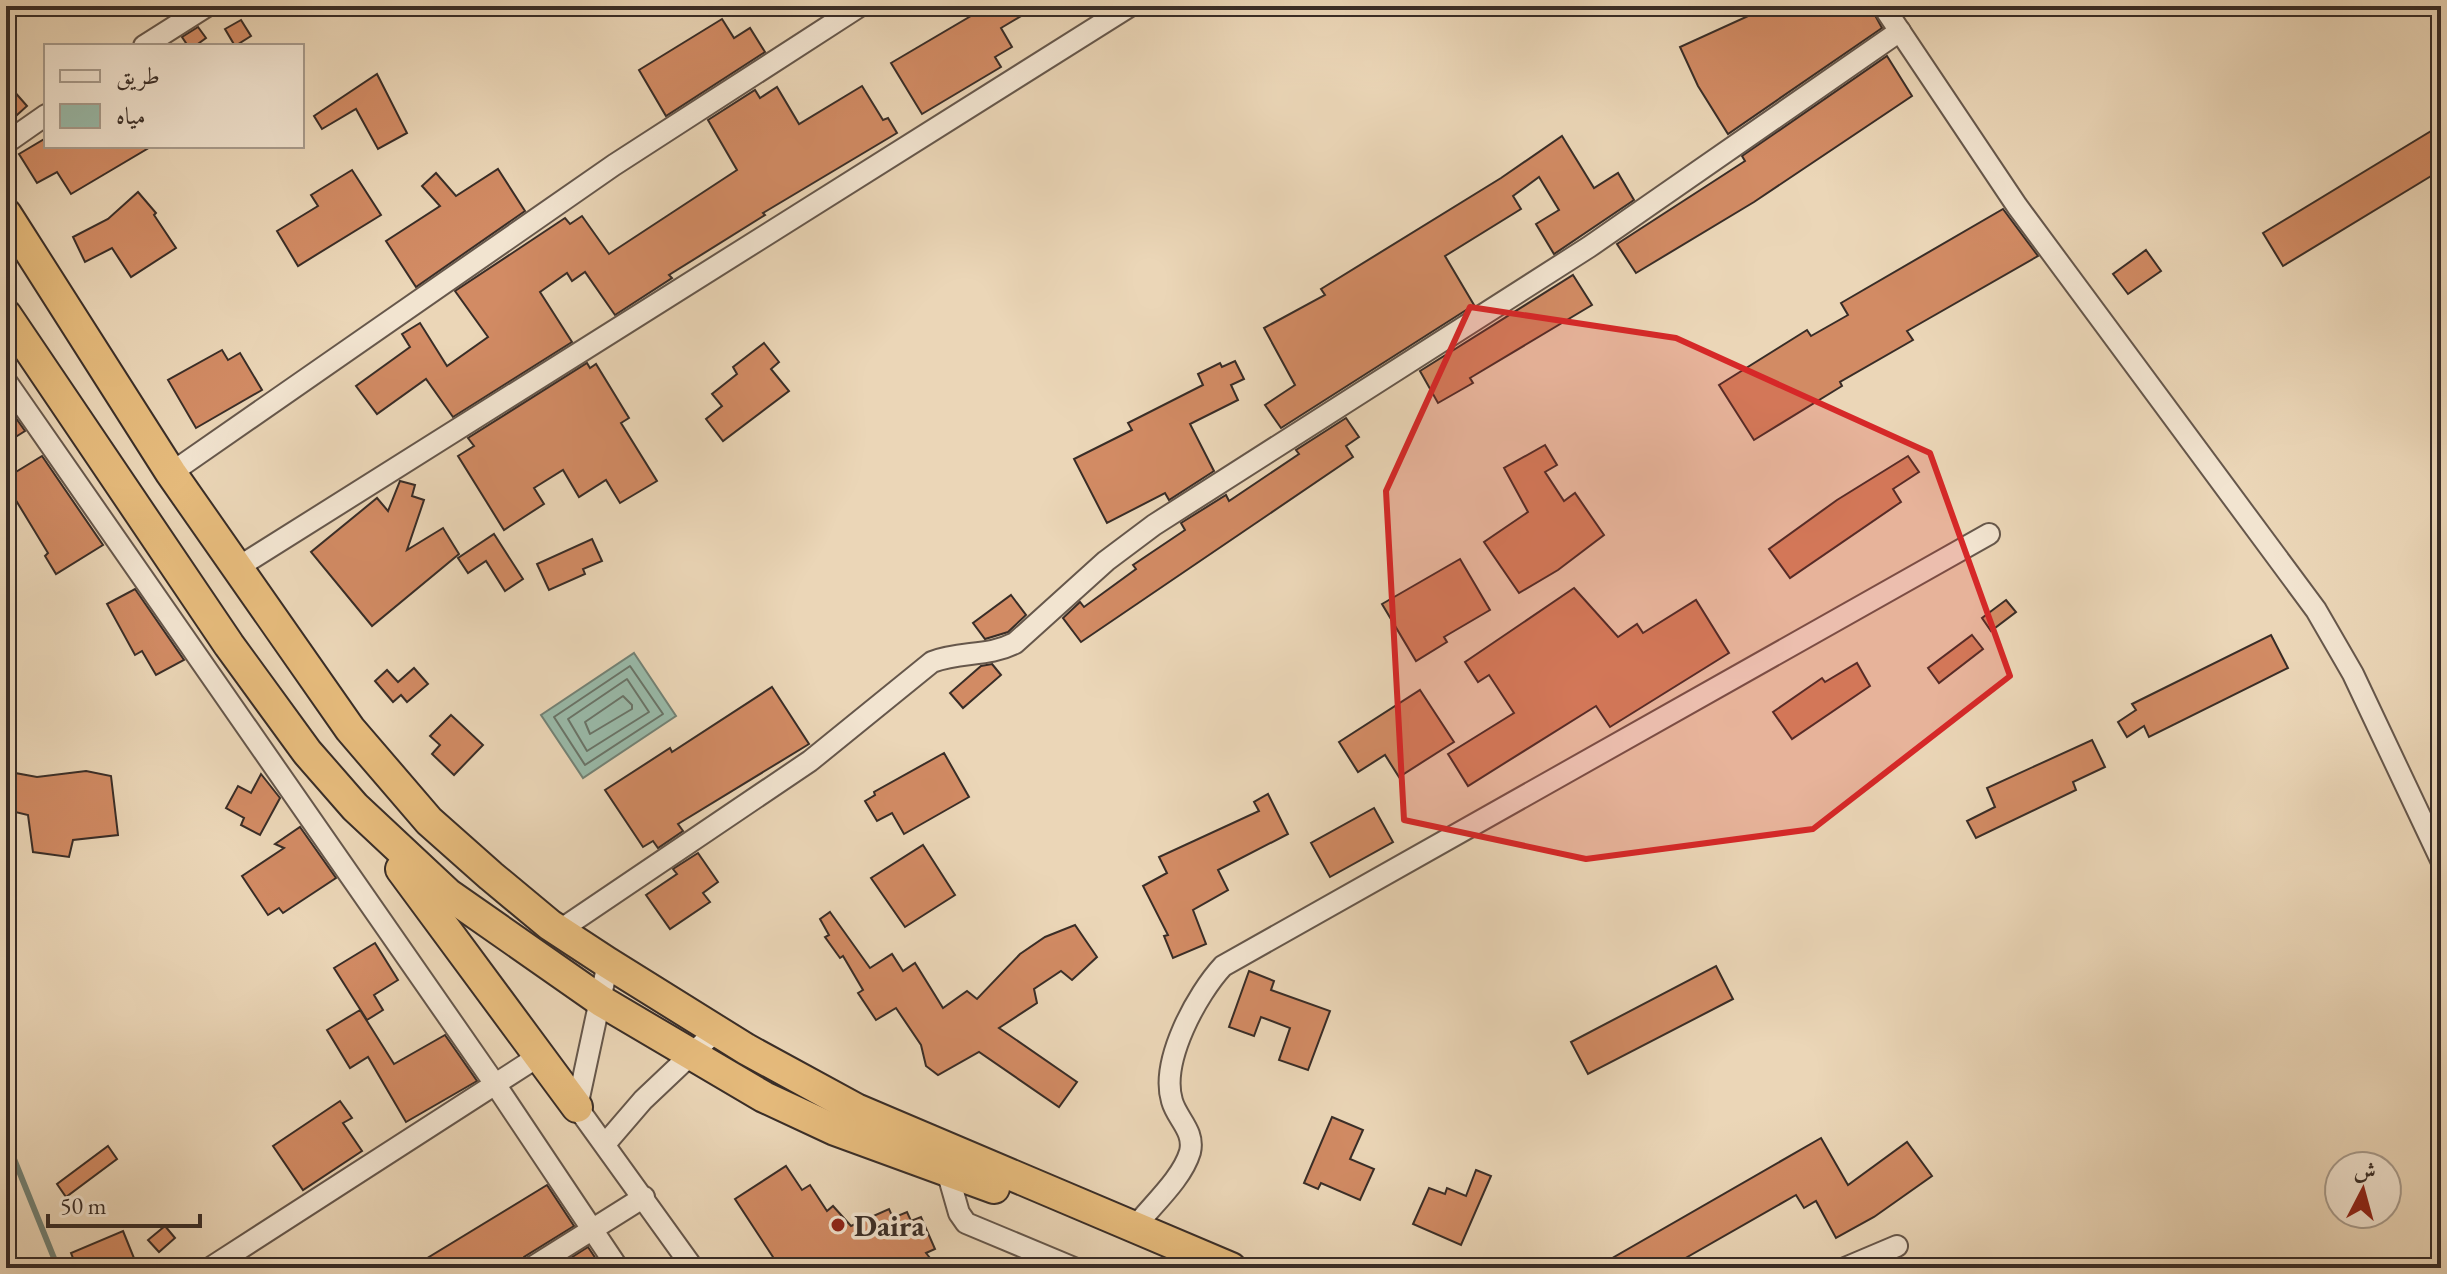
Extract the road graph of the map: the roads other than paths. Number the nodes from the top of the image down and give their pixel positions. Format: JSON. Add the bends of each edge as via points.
{"nodes":[{"id":1,"x":207,"y":6,"type":"edge"},
{"id":2,"x":860,"y":6,"type":"edge"},
{"id":3,"x":1130,"y":6,"type":"edge"},
{"id":4,"x":1883,"y":6,"type":"edge"},
{"id":5,"x":1900,"y":31,"type":"junction"},
{"id":6,"x":147,"y":44,"type":"edge"},
{"id":7,"x":44,"y":116,"type":"edge"},
{"id":8,"x":6,"y":143,"type":"edge"},
{"id":9,"x":6,"y":214,"type":"edge"},
{"id":10,"x":8,"y":323,"type":"edge"},
{"id":11,"x":6,"y":381,"type":"edge"},
{"id":12,"x":171,"y":473,"type":"junction"},
{"id":13,"x":1989,"y":534,"type":"dead end"},
{"id":14,"x":237,"y":568,"type":"junction"},
{"id":15,"x":355,"y":807,"type":"junction"},
{"id":16,"x":2441,"y":860,"type":"edge"},
{"id":17,"x":560,"y":930,"type":"junction"},
{"id":18,"x":608,"y":963,"type":"junction"},
{"id":19,"x":601,"y":1001,"type":"junction"},
{"id":20,"x":717,"y":1030,"type":"junction"},
{"id":21,"x":539,"y":1056,"type":"junction"},
{"id":22,"x":693,"y":1056,"type":"junction"},
{"id":23,"x":495,"y":1084,"type":"junction"},
{"id":24,"x":577,"y":1107,"type":"junction"},
{"id":25,"x":606,"y":1143,"type":"junction"},
{"id":26,"x":947,"y":1171,"type":"junction"},
{"id":27,"x":644,"y":1197,"type":"junction"},
{"id":28,"x":1135,"y":1227,"type":"junction"},
{"id":29,"x":593,"y":1228,"type":"junction"},
{"id":30,"x":1897,"y":1246,"type":"dead end"},
{"id":31,"x":210,"y":1268,"type":"edge"},
{"id":32,"x":531,"y":1268,"type":"edge"},
{"id":33,"x":618,"y":1268,"type":"edge"},
{"id":34,"x":693,"y":1268,"type":"edge"},
{"id":35,"x":1074,"y":1268,"type":"edge"},
{"id":36,"x":1213,"y":1268,"type":"edge"},
{"id":37,"x":1231,"y":1268,"type":"edge"},
{"id":38,"x":1845,"y":1268,"type":"edge"}],
"edges":[{"from":1,"to":6,"type":"street"},
{"from":2,"to":12,"type":"street","via":[[614,165]]},
{"from":3,"to":14,"type":"street"},
{"from":4,"to":5,"type":"street"},
{"from":5,"to":16,"type":"street","via":[[2017,206],[2316,610],[2353,674]]},
{"from":5,"to":17,"type":"street","via":[[1589,247],[1154,525],[1015,643],[997,652],[950,655],[932,662],[810,761]]},
{"from":7,"to":8,"type":"street"},
{"from":9,"to":12,"type":"highway"},
{"from":10,"to":15,"type":"highway","via":[[229,645],[307,752]]},
{"from":11,"to":23,"type":"street"},
{"from":12,"to":14,"type":"highway"},
{"from":13,"to":28,"type":"street","via":[[1223,966],[1193,1006],[1175,1053],[1171,1101],[1189,1131],[1190,1151]]},
{"from":14,"to":17,"type":"highway","via":[[350,729],[429,821]]},
{"from":15,"to":19,"type":"highway","via":[[448,894]]},
{"from":15,"to":21,"type":"highway"},
{"from":17,"to":18,"type":"highway"},
{"from":18,"to":19,"type":"street"},
{"from":18,"to":20,"type":"highway"},
{"from":19,"to":22,"type":"highway"},
{"from":19,"to":24,"type":"street"},
{"from":20,"to":22,"type":"street"},
{"from":20,"to":28,"type":"highway","via":[[856,1109]]},
{"from":21,"to":23,"type":"street"},
{"from":21,"to":24,"type":"highway"},
{"from":22,"to":25,"type":"street","via":[[643,1100]]},
{"from":22,"to":26,"type":"highway","via":[[835,1130]]},
{"from":23,"to":29,"type":"street"},
{"from":23,"to":31,"type":"street"},
{"from":24,"to":25,"type":"street"},
{"from":25,"to":27,"type":"street"},
{"from":26,"to":35,"type":"street","via":[[966,1223]]},
{"from":26,"to":36,"type":"highway"},
{"from":27,"to":29,"type":"street"},
{"from":27,"to":34,"type":"street"},
{"from":28,"to":37,"type":"highway"},
{"from":29,"to":32,"type":"street"},
{"from":29,"to":33,"type":"street"},
{"from":30,"to":38,"type":"street"}]}
